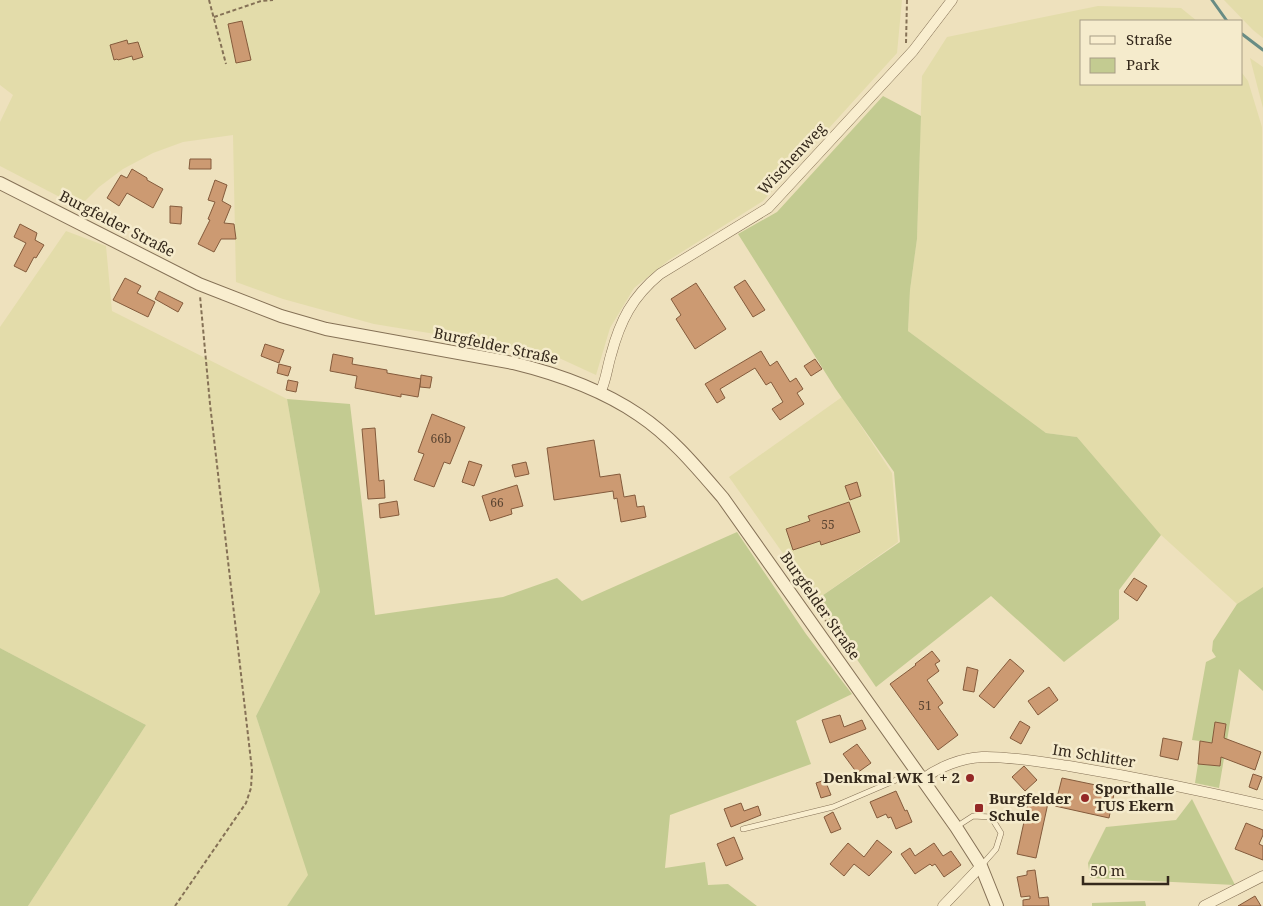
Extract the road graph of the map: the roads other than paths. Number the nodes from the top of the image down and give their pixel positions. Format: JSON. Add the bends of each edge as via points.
{"nodes":[{"id":1,"x":952,"y":0,"type":"edge"},
{"id":2,"x":0,"y":183,"type":"edge"},
{"id":3,"x":600,"y":393,"type":"junction"},
{"id":4,"x":920,"y":775,"type":"junction"},
{"id":5,"x":1263,"y":805,"type":"edge"},
{"id":6,"x":956,"y":827,"type":"junction"},
{"id":7,"x":743,"y":828,"type":"dead end"},
{"id":8,"x":981,"y":866,"type":"junction"},
{"id":9,"x":1263,"y":876,"type":"edge"},
{"id":10,"x":943,"y":906,"type":"edge"},
{"id":11,"x":997,"y":906,"type":"edge"},
{"id":12,"x":1204,"y":906,"type":"edge"}],
"edges":[{"from":1,"to":3,"type":"street","name":"Wischenweg","via":[[912,50],[768,208],[648,284],[625,313]]},
{"from":2,"to":3,"type":"street","name":"Burgfelder Straße","via":[[199,284],[281,316],[326,329],[513,363],[566,378]]},
{"from":3,"to":4,"type":"street","name":"Burgfelder Straße","via":[[655,428],[723,498]]},
{"from":4,"to":5,"type":"street","name":"Im Schlitter","via":[[982,757],[1030,760],[1121,774]]},
{"from":4,"to":6,"type":"street","name":"Burgfelder Straße"},
{"from":4,"to":7,"type":"lane","via":[[833,807]]},
{"from":6,"to":8,"type":"street","name":"Burgfelder Straße"},
{"from":6,"to":8,"type":"lane","via":[[973,816],[991,817],[1001,833],[996,849]]},
{"from":8,"to":10,"type":"street"},
{"from":8,"to":11,"type":"street","name":"Burgfelder Straße"},
{"from":9,"to":12,"type":"street"}]}
